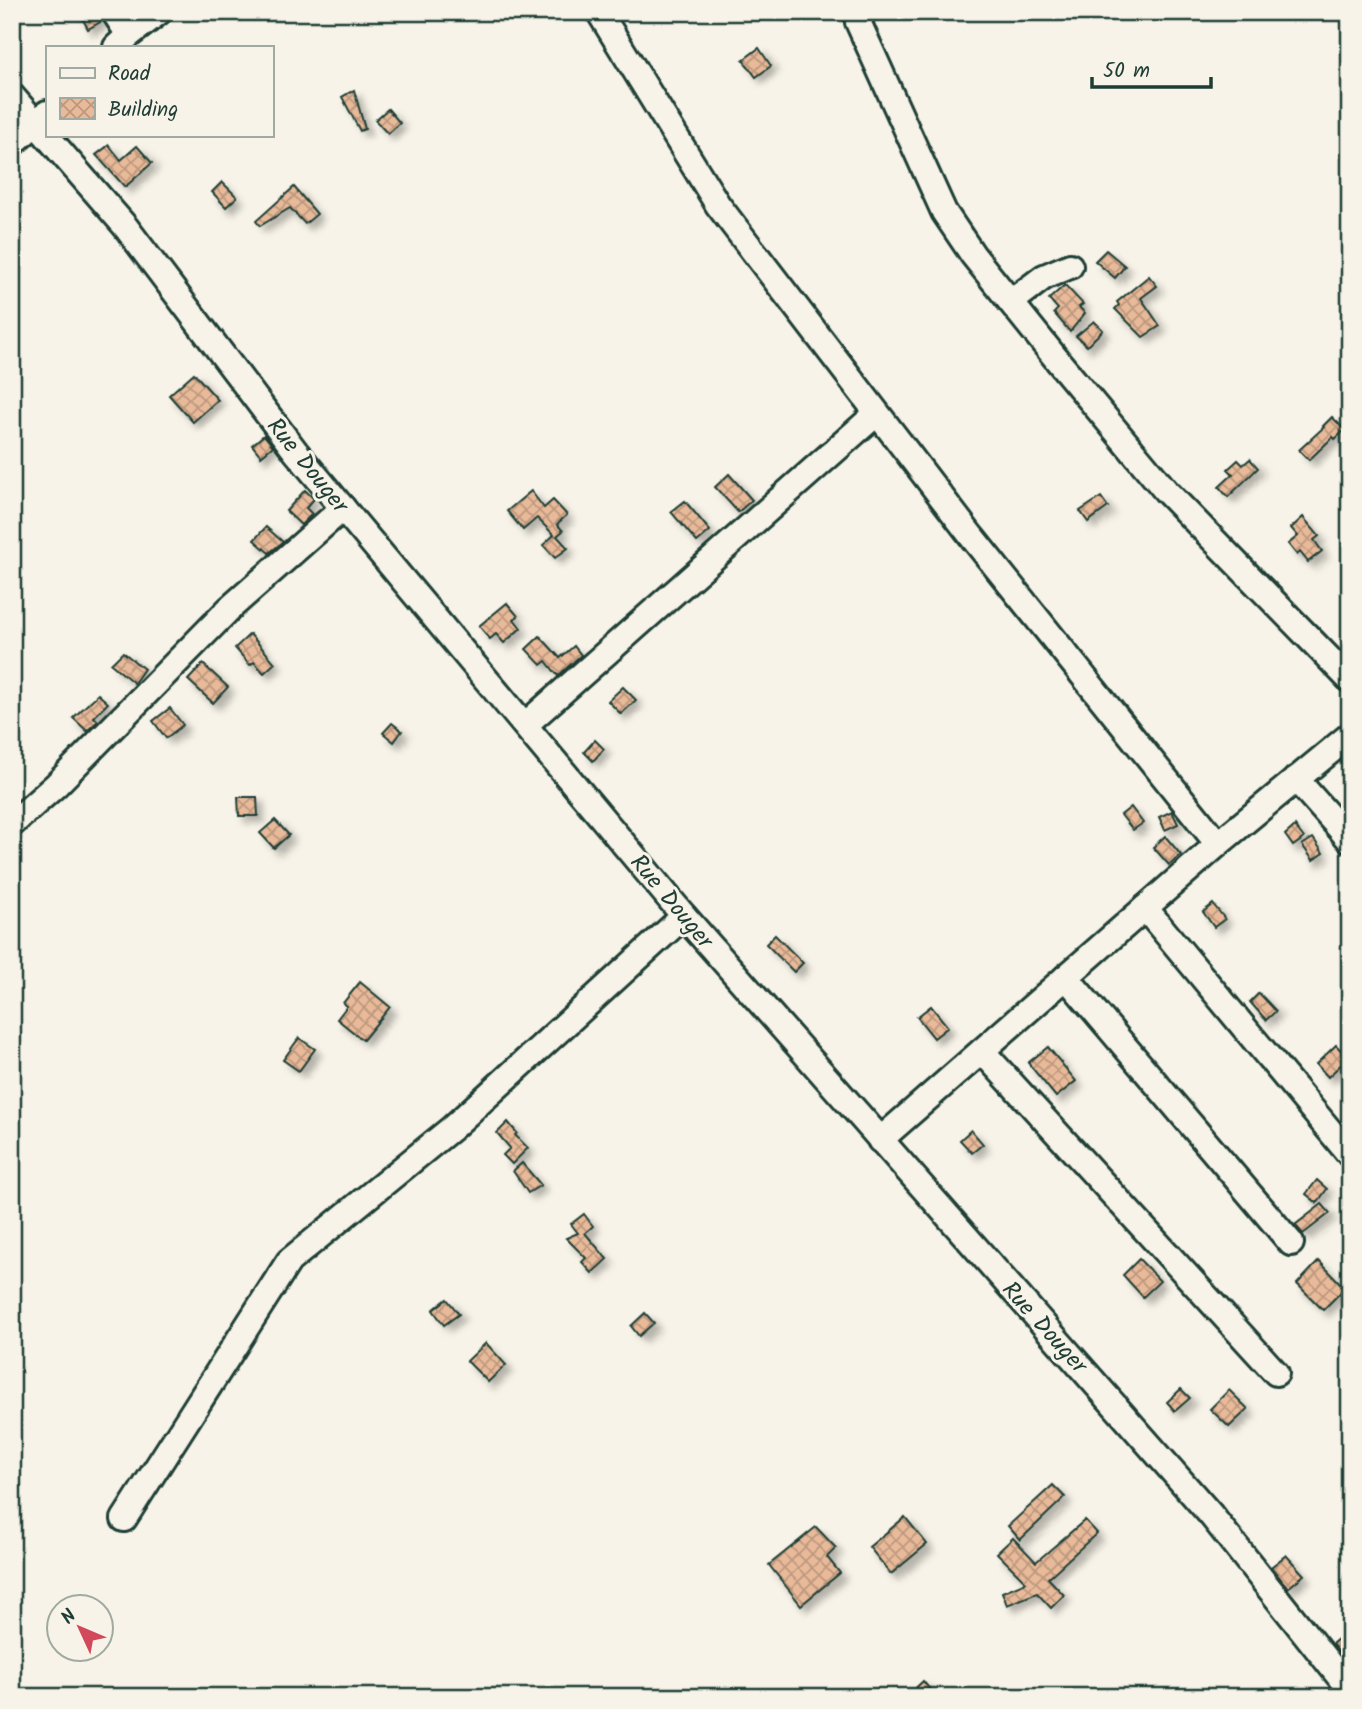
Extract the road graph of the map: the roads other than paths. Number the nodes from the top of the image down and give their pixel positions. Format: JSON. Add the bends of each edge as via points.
{"nodes":[{"id":1,"x":114,"y":12,"type":"edge"},
{"id":2,"x":159,"y":12,"type":"edge"},
{"id":3,"x":599,"y":12,"type":"edge"},
{"id":4,"x":858,"y":16,"type":"edge"},
{"id":5,"x":123,"y":41,"type":"edge"},
{"id":6,"x":12,"y":96,"type":"edge"},
{"id":7,"x":42,"y":118,"type":"edge"},
{"id":8,"x":56,"y":136,"type":"edge"},
{"id":9,"x":12,"y":144,"type":"edge"},
{"id":10,"x":1070,"y":266,"type":"dead end"},
{"id":11,"x":1011,"y":302,"type":"junction"},
{"id":12,"x":876,"y":414,"type":"junction"},
{"id":13,"x":342,"y":508,"type":"junction"},
{"id":14,"x":1350,"y":680,"type":"edge"},
{"id":15,"x":525,"y":725,"type":"junction"},
{"id":16,"x":1350,"y":734,"type":"edge"},
{"id":17,"x":1296,"y":779,"type":"junction"},
{"id":18,"x":12,"y":824,"type":"edge"},
{"id":19,"x":1350,"y":840,"type":"edge"},
{"id":20,"x":1218,"y":844,"type":"junction"},
{"id":21,"x":1145,"y":908,"type":"junction"},
{"id":22,"x":684,"y":916,"type":"junction"},
{"id":23,"x":1066,"y":977,"type":"junction"},
{"id":24,"x":982,"y":1051,"type":"junction"},
{"id":25,"x":880,"y":1140,"type":"junction"},
{"id":26,"x":1350,"y":1155,"type":"edge"},
{"id":27,"x":1291,"y":1243,"type":"dead end"},
{"id":28,"x":1276,"y":1373,"type":"dead end"},
{"id":29,"x":124,"y":1519,"type":"dead end"},
{"id":30,"x":1350,"y":1690,"type":"edge"}],
"edges":[{"from":1,"to":5,"type":"street"},
{"from":2,"to":5,"type":"street"},
{"from":3,"to":12,"type":"street","via":[[718,205]]},
{"from":4,"to":11,"type":"street","via":[[944,212]]},
{"from":6,"to":7,"type":"street","name":"Rue Douger"},
{"from":7,"to":9,"type":"street"},
{"from":8,"to":13,"type":"street","name":"Rue Douger"},
{"from":10,"to":11,"type":"street","via":[[1044,277]]},
{"from":11,"to":14,"type":"street","via":[[1166,491]]},
{"from":12,"to":15,"type":"street"},
{"from":12,"to":20,"type":"street"},
{"from":13,"to":15,"type":"street","name":"Rue Douger"},
{"from":13,"to":18,"type":"street","via":[[229,609]]},
{"from":15,"to":22,"type":"street","name":"Rue Douger"},
{"from":16,"to":17,"type":"street"},
{"from":17,"to":19,"type":"street"},
{"from":17,"to":20,"type":"street"},
{"from":20,"to":21,"type":"street"},
{"from":21,"to":23,"type":"street"},
{"from":21,"to":26,"type":"street"},
{"from":22,"to":25,"type":"street","name":"Rue Douger"},
{"from":22,"to":29,"type":"street","via":[[452,1128],[289,1261]]},
{"from":23,"to":24,"type":"street"},
{"from":23,"to":27,"type":"street"},
{"from":24,"to":25,"type":"street"},
{"from":24,"to":28,"type":"street"},
{"from":25,"to":30,"type":"street","name":"Rue Douger","via":[[1212,1515]]}]}
